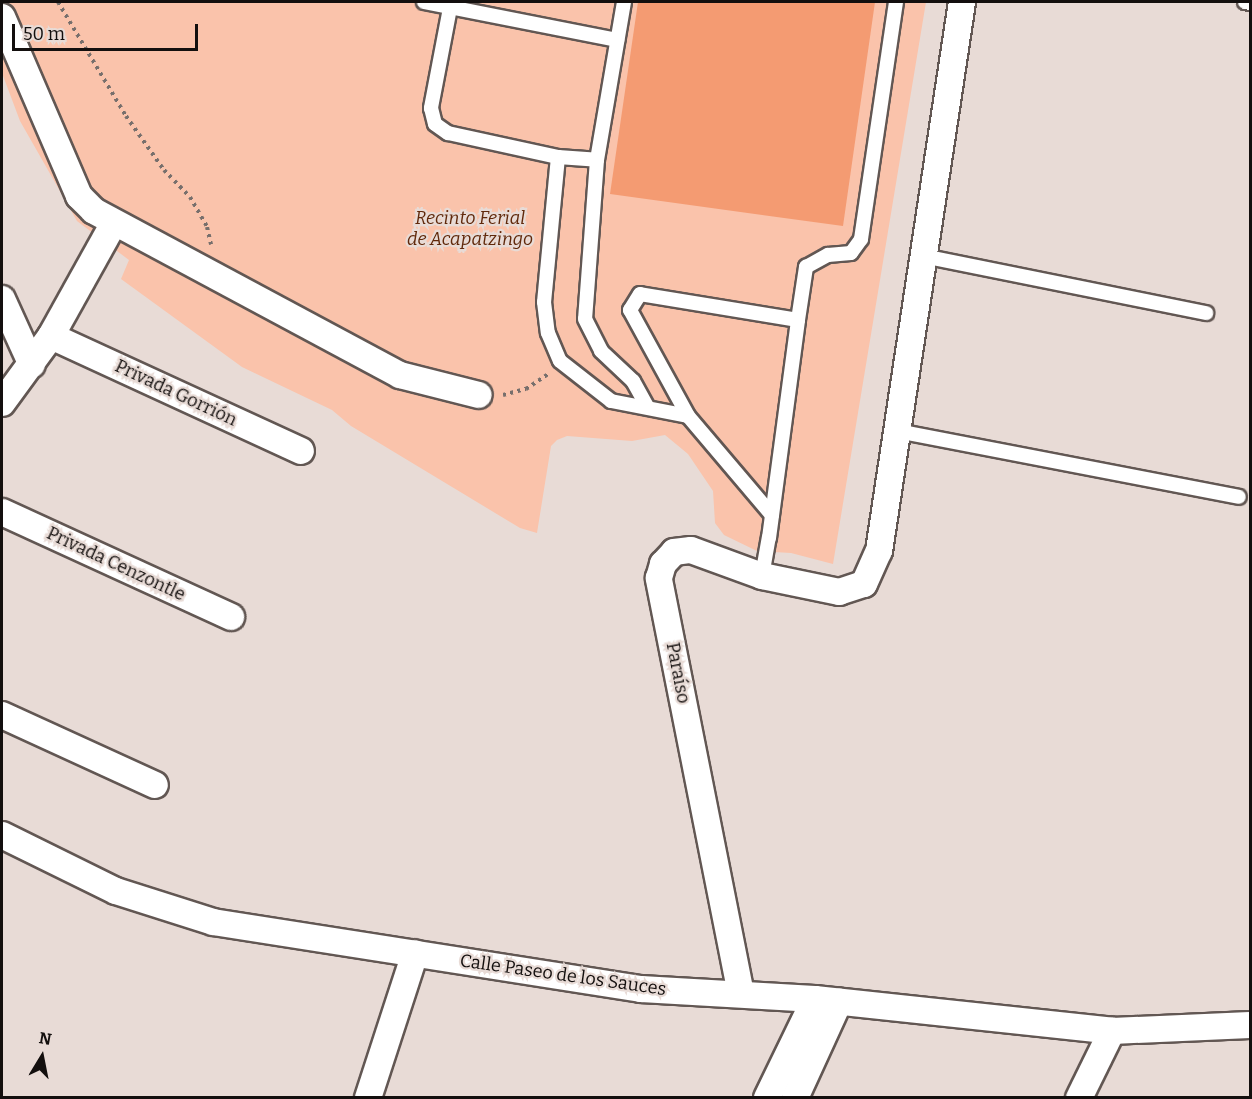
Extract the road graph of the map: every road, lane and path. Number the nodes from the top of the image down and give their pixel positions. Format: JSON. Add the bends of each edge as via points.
{"nodes":[{"id":1,"x":58,"y":2,"type":"edge"},
{"id":2,"x":424,"y":2,"type":"edge"},
{"id":3,"x":624,"y":2,"type":"edge"},
{"id":4,"x":896,"y":2,"type":"edge"},
{"id":5,"x":962,"y":2,"type":"edge"},
{"id":6,"x":1245,"y":2,"type":"edge"},
{"id":7,"x":1251,"y":3,"type":"edge"},
{"id":8,"x":450,"y":8,"type":"junction"},
{"id":9,"x":2,"y":17,"type":"edge"},
{"id":10,"x":617,"y":40,"type":"junction"},
{"id":11,"x":558,"y":157,"type":"junction"},
{"id":12,"x":597,"y":160,"type":"junction"},
{"id":13,"x":114,"y":223,"type":"junction"},
{"id":14,"x":924,"y":256,"type":"junction"},
{"id":15,"x":217,"y":278,"type":"junction"},
{"id":16,"x":4,"y":310,"type":"edge"},
{"id":17,"x":1206,"y":313,"type":"dead end"},
{"id":18,"x":798,"y":320,"type":"junction"},
{"id":19,"x":51,"y":336,"type":"junction"},
{"id":20,"x":564,"y":364,"type":"junction"},
{"id":21,"x":32,"y":365,"type":"junction"},
{"id":22,"x":479,"y":395,"type":"joint"},
{"id":23,"x":2,"y":403,"type":"edge"},
{"id":24,"x":647,"y":406,"type":"junction"},
{"id":25,"x":688,"y":416,"type":"junction"},
{"id":26,"x":897,"y":431,"type":"junction"},
{"id":27,"x":301,"y":451,"type":"dead end"},
{"id":28,"x":1239,"y":497,"type":"dead end"},
{"id":29,"x":2,"y":512,"type":"edge"},
{"id":30,"x":772,"y":515,"type":"junction"},
{"id":31,"x":762,"y":576,"type":"junction"},
{"id":32,"x":231,"y":617,"type":"dead end"},
{"id":33,"x":2,"y":715,"type":"edge"},
{"id":34,"x":155,"y":785,"type":"dead end"},
{"id":35,"x":2,"y":835,"type":"edge"},
{"id":36,"x":415,"y":953,"type":"junction"},
{"id":37,"x":741,"y":993,"type":"junction"},
{"id":38,"x":827,"y":1001,"type":"junction"},
{"id":39,"x":1251,"y":1025,"type":"edge"},
{"id":40,"x":1112,"y":1030,"type":"junction"},
{"id":41,"x":368,"y":1098,"type":"edge"},
{"id":42,"x":767,"y":1098,"type":"edge"},
{"id":43,"x":795,"y":1098,"type":"edge"},
{"id":44,"x":1079,"y":1098,"type":"edge"}],
"edges":[{"from":1,"to":15,"type":"path","via":[[126,117],[164,170],[190,197],[207,227]]},
{"from":2,"to":8,"type":"lane"},
{"from":3,"to":10,"type":"lane"},
{"from":4,"to":18,"type":"lane","via":[[861,239],[851,254],[828,255],[806,267]]},
{"from":5,"to":14,"type":"street"},
{"from":6,"to":7,"type":"lane"},
{"from":8,"to":10,"type":"lane"},
{"from":8,"to":11,"type":"lane","via":[[431,108],[435,124],[448,133]]},
{"from":9,"to":13,"type":"street","via":[[79,196]]},
{"from":10,"to":12,"type":"lane"},
{"from":11,"to":12,"type":"lane"},
{"from":11,"to":20,"type":"lane","via":[[544,302],[548,333]]},
{"from":12,"to":24,"type":"lane","via":[[585,319],[601,351],[633,381]]},
{"from":13,"to":15,"type":"street"},
{"from":13,"to":19,"type":"street"},
{"from":14,"to":17,"type":"lane"},
{"from":14,"to":26,"type":"street"},
{"from":15,"to":22,"type":"street","via":[[400,375]]},
{"from":16,"to":21,"type":"street"},
{"from":18,"to":25,"type":"lane","via":[[640,294],[633,299],[630,310]]},
{"from":18,"to":30,"type":"lane"},
{"from":19,"to":21,"type":"street"},
{"from":19,"to":27,"type":"street","name":"Privada Gorrión"},
{"from":20,"to":22,"type":"path","via":[[526,389]]},
{"from":20,"to":24,"type":"lane","via":[[611,401]]},
{"from":21,"to":23,"type":"street"},
{"from":24,"to":25,"type":"lane"},
{"from":25,"to":30,"type":"lane"},
{"from":26,"to":28,"type":"lane"},
{"from":26,"to":31,"type":"street","name":"Paraíso","via":[[879,551],[864,584],[839,592]]},
{"from":29,"to":32,"type":"street","name":"Privada Cenzontle"},
{"from":30,"to":31,"type":"lane"},
{"from":31,"to":37,"type":"street","name":"Paraíso","via":[[691,550],[674,552],[663,564],[659,578]]},
{"from":33,"to":34,"type":"street"},
{"from":35,"to":36,"type":"street","name":"Calle Paseo de los Sauces","via":[[116,891],[213,922]]},
{"from":36,"to":37,"type":"street","name":"Calle Paseo de los Sauces","via":[[641,989]]},
{"from":36,"to":41,"type":"street"},
{"from":37,"to":38,"type":"street","name":"Calle Paseo de los Sauces"},
{"from":38,"to":40,"type":"street","name":"Calle Paseo de los Sauces"},
{"from":38,"to":42,"type":"street"},
{"from":38,"to":43,"type":"street"},
{"from":39,"to":40,"type":"street","name":"Calle Paseo de los Sauces"},
{"from":40,"to":44,"type":"street"}]}
